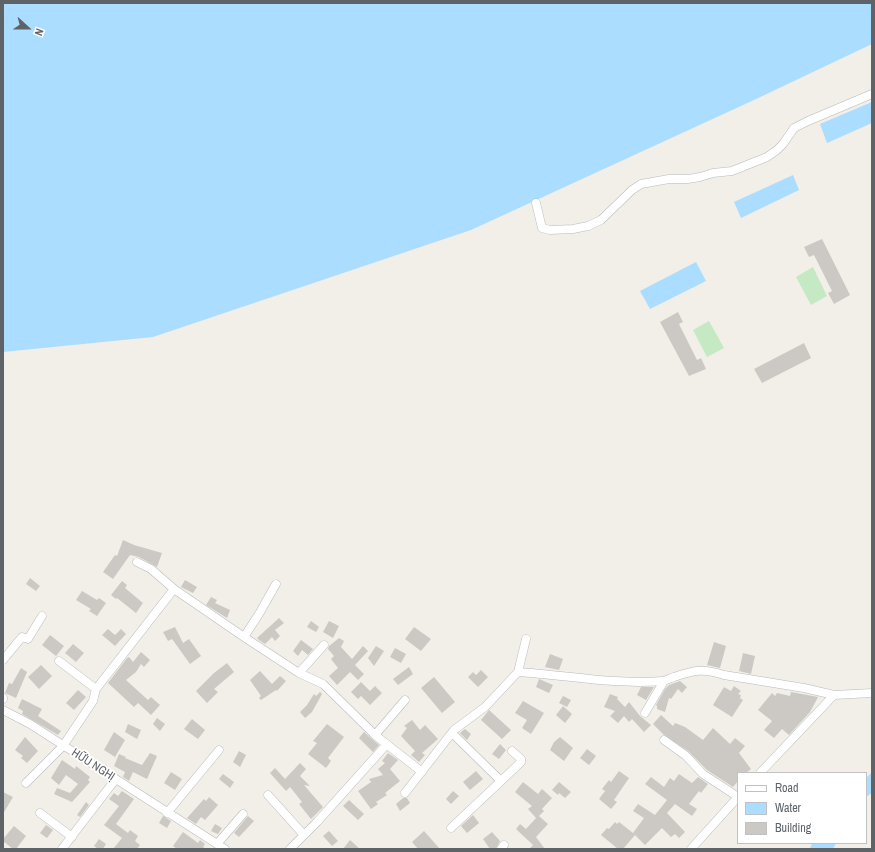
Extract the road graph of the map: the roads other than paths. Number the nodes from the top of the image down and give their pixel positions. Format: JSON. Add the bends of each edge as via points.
{"nodes":[{"id":1,"x":872,"y":94,"type":"edge"},
{"id":2,"x":536,"y":203,"type":"dead end"},
{"id":3,"x":137,"y":562,"type":"dead end"},
{"id":4,"x":276,"y":584,"type":"dead end"},
{"id":5,"x":174,"y":589,"type":"junction"},
{"id":6,"x":42,"y":616,"type":"dead end"},
{"id":7,"x":244,"y":637,"type":"junction"},
{"id":8,"x":526,"y":639,"type":"dead end"},
{"id":9,"x":324,"y":645,"type":"dead end"},
{"id":10,"x":3,"y":660,"type":"edge"},
{"id":11,"x":59,"y":661,"type":"dead end"},
{"id":12,"x":518,"y":672,"type":"junction"},
{"id":13,"x":299,"y":673,"type":"junction"},
{"id":14,"x":664,"y":681,"type":"junction"},
{"id":15,"x":96,"y":689,"type":"junction"},
{"id":16,"x":872,"y":693,"type":"edge"},
{"id":17,"x":834,"y":695,"type":"junction"},
{"id":18,"x":405,"y":700,"type":"dead end"},
{"id":19,"x":3,"y":710,"type":"edge"},
{"id":20,"x":645,"y":713,"type":"dead end"},
{"id":21,"x":452,"y":733,"type":"junction"},
{"id":22,"x":375,"y":735,"type":"junction"},
{"id":23,"x":664,"y":740,"type":"dead end"},
{"id":24,"x":386,"y":744,"type":"junction"},
{"id":25,"x":63,"y":746,"type":"junction"},
{"id":26,"x":219,"y":750,"type":"dead end"},
{"id":27,"x":512,"y":751,"type":"dead end"},
{"id":28,"x":422,"y":772,"type":"junction"},
{"id":29,"x":761,"y":772,"type":"edge"},
{"id":30,"x":115,"y":780,"type":"junction"},
{"id":31,"x":501,"y":781,"type":"junction"},
{"id":32,"x":26,"y":783,"type":"dead end"},
{"id":33,"x":405,"y":793,"type":"dead end"},
{"id":34,"x":268,"y":795,"type":"dead end"},
{"id":35,"x":737,"y":796,"type":"edge"},
{"id":36,"x":737,"y":798,"type":"edge"},
{"id":37,"x":40,"y":813,"type":"dead end"},
{"id":38,"x":167,"y":813,"type":"junction"},
{"id":39,"x":243,"y":814,"type":"dead end"},
{"id":40,"x":451,"y":828,"type":"dead end"},
{"id":41,"x":304,"y":835,"type":"junction"},
{"id":42,"x":72,"y":837,"type":"junction"},
{"id":43,"x":217,"y":844,"type":"junction"},
{"id":44,"x":62,"y":849,"type":"edge"},
{"id":45,"x":225,"y":849,"type":"edge"},
{"id":46,"x":290,"y":849,"type":"edge"},
{"id":47,"x":691,"y":849,"type":"edge"}],
"edges":[{"from":1,"to":2,"type":"street","via":[[794,128],[778,150],[732,171],[641,184],[601,220],[588,226],[573,229],[542,228]]},
{"from":3,"to":5,"type":"street","via":[[151,569]]},
{"from":4,"to":7,"type":"street"},
{"from":5,"to":7,"type":"street"},
{"from":5,"to":15,"type":"street"},
{"from":6,"to":10,"type":"street","via":[[28,639],[22,636]]},
{"from":7,"to":13,"type":"street"},
{"from":8,"to":12,"type":"street"},
{"from":9,"to":13,"type":"street"},
{"from":11,"to":15,"type":"street"},
{"from":12,"to":14,"type":"street","via":[[600,681]]},
{"from":12,"to":21,"type":"street","via":[[485,707]]},
{"from":13,"to":22,"type":"street","via":[[323,684]]},
{"from":14,"to":17,"type":"street","via":[[700,670],[713,671]]},
{"from":14,"to":20,"type":"street"},
{"from":15,"to":25,"type":"street","via":[[93,701]]},
{"from":16,"to":17,"type":"street"},
{"from":17,"to":29,"type":"street"},
{"from":18,"to":22,"type":"street"},
{"from":19,"to":25,"type":"street","name":"HỮU NGHỊ"},
{"from":21,"to":28,"type":"street"},
{"from":21,"to":31,"type":"street"},
{"from":22,"to":24,"type":"street"},
{"from":23,"to":35,"type":"street","via":[[685,755],[703,774]]},
{"from":24,"to":28,"type":"street"},
{"from":24,"to":41,"type":"street"},
{"from":25,"to":30,"type":"street","name":"HỮU NGHỊ"},
{"from":25,"to":32,"type":"street"},
{"from":26,"to":38,"type":"street"},
{"from":27,"to":31,"type":"street","via":[[521,762]]},
{"from":28,"to":33,"type":"street"},
{"from":30,"to":38,"type":"street","name":"HỮU NGHỊ"},
{"from":30,"to":42,"type":"street"},
{"from":31,"to":40,"type":"street"},
{"from":34,"to":41,"type":"street"},
{"from":36,"to":47,"type":"street"},
{"from":37,"to":42,"type":"street"},
{"from":38,"to":43,"type":"street","name":"HỮU NGHỊ"},
{"from":39,"to":43,"type":"street"},
{"from":41,"to":46,"type":"street"},
{"from":42,"to":44,"type":"street"},
{"from":43,"to":45,"type":"street","name":"HỮU NGHỊ"}]}
